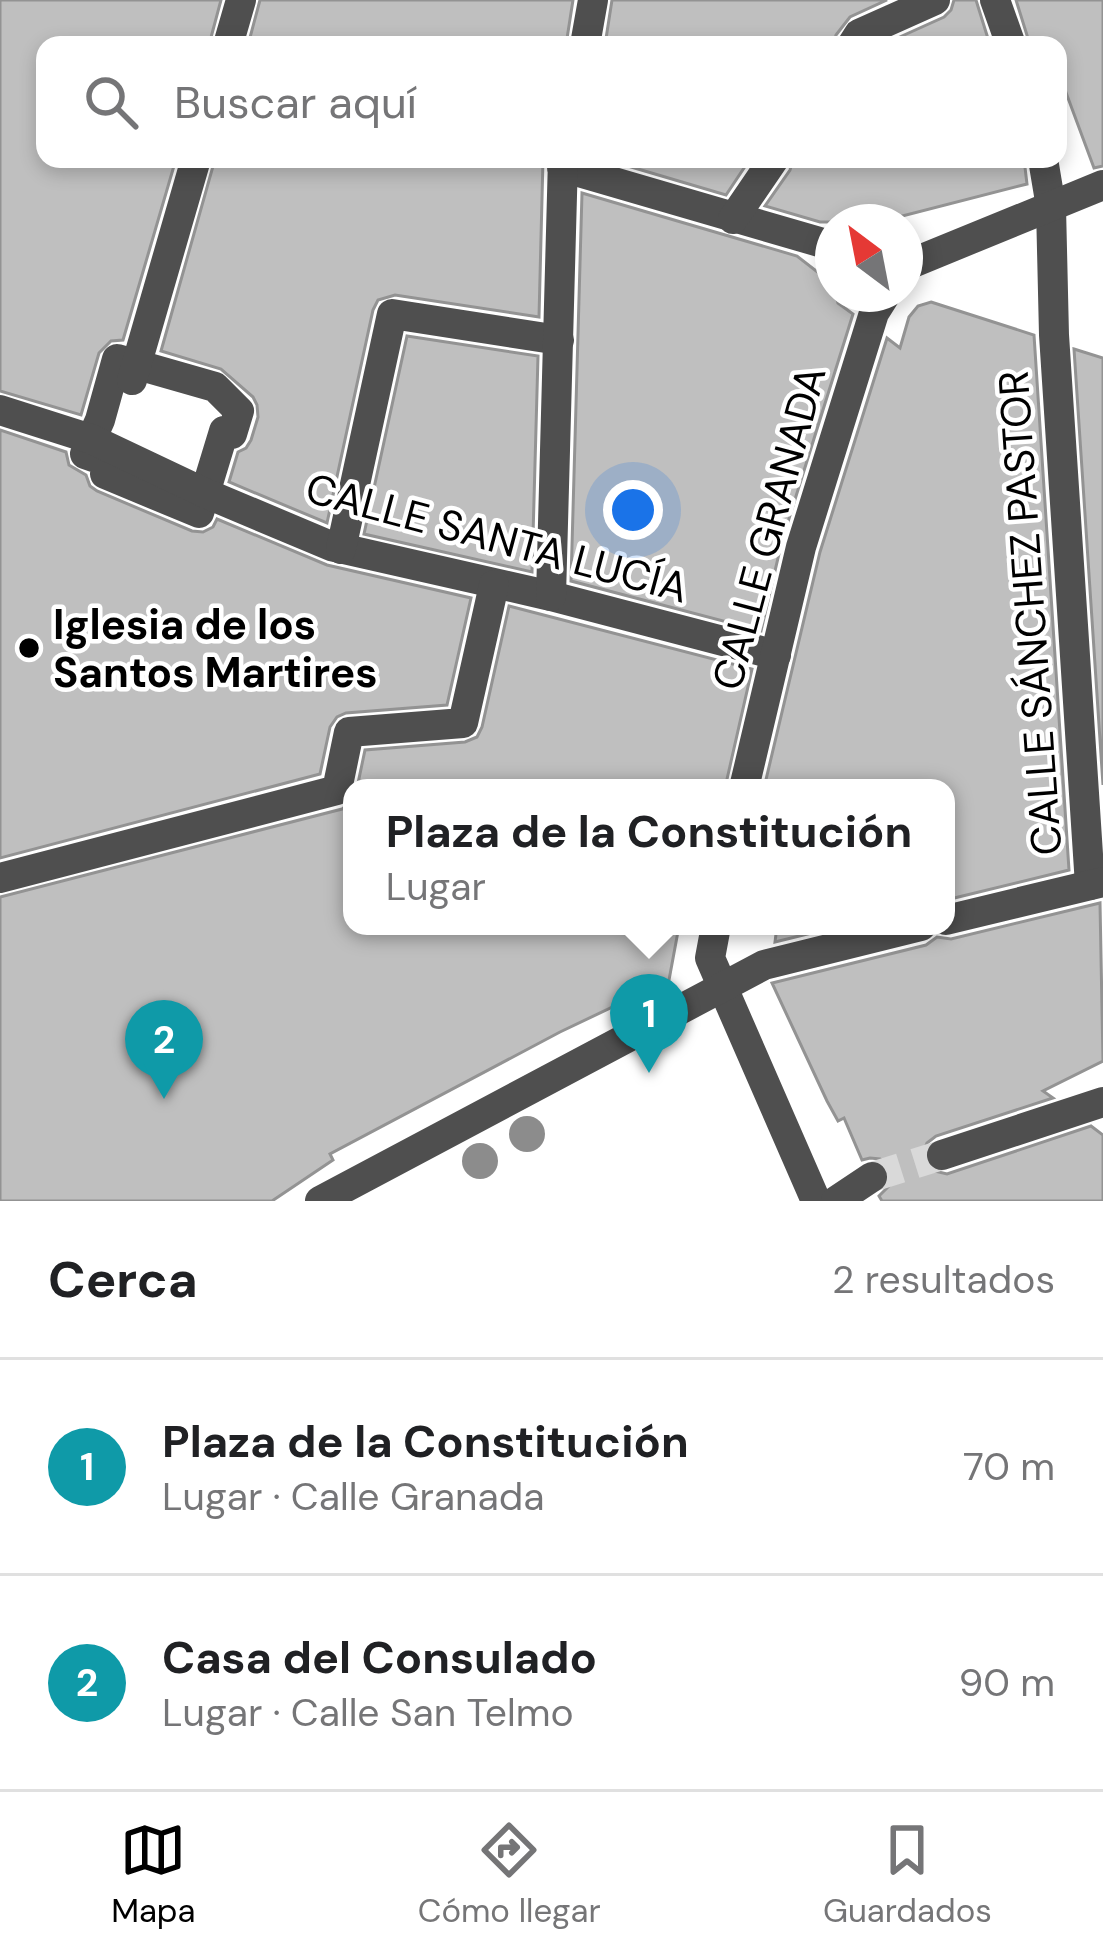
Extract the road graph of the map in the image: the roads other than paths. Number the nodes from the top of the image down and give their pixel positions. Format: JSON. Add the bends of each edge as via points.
{"nodes":[{"id":1,"x":241,"y":0,"type":"edge"},
{"id":2,"x":593,"y":0,"type":"edge"},
{"id":3,"x":935,"y":0,"type":"edge"},
{"id":4,"x":995,"y":0,"type":"edge"},
{"id":5,"x":231,"y":36,"type":"edge"},
{"id":6,"x":587,"y":36,"type":"edge"},
{"id":7,"x":858,"y":36,"type":"edge"},
{"id":8,"x":1008,"y":36,"type":"edge"},
{"id":9,"x":193,"y":168,"type":"edge"},
{"id":10,"x":562,"y":168,"type":"edge"},
{"id":11,"x":577,"y":168,"type":"edge"},
{"id":12,"x":768,"y":168,"type":"edge"},
{"id":13,"x":1044,"y":168,"type":"edge"},
{"id":14,"x":1103,"y":185,"type":"edge"},
{"id":15,"x":1051,"y":207,"type":"junction"},
{"id":16,"x":733,"y":219,"type":"junction"},
{"id":17,"x":815,"y":241,"type":"edge"},
{"id":18,"x":923,"y":259,"type":"edge"},
{"id":19,"x":875,"y":312,"type":"edge"},
{"id":20,"x":559,"y":340,"type":"junction"},
{"id":21,"x":137,"y":364,"type":"junction"},
{"id":22,"x":0,"y":410,"type":"edge"},
{"id":23,"x":101,"y":444,"type":"junction"},
{"id":24,"x":205,"y":493,"type":"junction"},
{"id":25,"x":341,"y":549,"type":"junction"},
{"id":26,"x":494,"y":585,"type":"junction"},
{"id":27,"x":551,"y":596,"type":"junction"},
{"id":28,"x":776,"y":655,"type":"junction"},
{"id":29,"x":746,"y":779,"type":"edge"},
{"id":30,"x":0,"y":878,"type":"edge"},
{"id":31,"x":1096,"y":883,"type":"edge"},
{"id":32,"x":955,"y":918,"type":"edge"},
{"id":33,"x":714,"y":935,"type":"edge"},
{"id":34,"x":885,"y":935,"type":"edge"},
{"id":35,"x":723,"y":987,"type":"junction"},
{"id":36,"x":1103,"y":1102,"type":"edge"},
{"id":37,"x":942,"y":1154,"type":"tunnel mouth"},
{"id":38,"x":872,"y":1178,"type":"tunnel mouth"},
{"id":39,"x":363,"y":1191,"type":"edge"},
{"id":40,"x":320,"y":1201,"type":"edge"},
{"id":41,"x":816,"y":1201,"type":"edge"},
{"id":42,"x":836,"y":1201,"type":"edge"}],
"edges":[{"from":1,"to":5,"type":"street"},
{"from":2,"to":6,"type":"street"},
{"from":3,"to":7,"type":"street"},
{"from":4,"to":8,"type":"street"},
{"from":9,"to":21,"type":"street"},
{"from":10,"to":20,"type":"street"},
{"from":11,"to":16,"type":"street"},
{"from":12,"to":16,"type":"street"},
{"from":13,"to":15,"type":"street","name":"CALLE SÁNCHEZ PASTOR"},
{"from":14,"to":15,"type":"street"},
{"from":15,"to":18,"type":"street"},
{"from":15,"to":31,"type":"street","name":"CALLE SÁNCHEZ PASTOR"},
{"from":16,"to":17,"type":"street"},
{"from":19,"to":28,"type":"street","name":"CALLE GRANADA"},
{"from":20,"to":25,"type":"street","via":[[392,314]]},
{"from":20,"to":27,"type":"street"},
{"from":21,"to":23,"type":"street"},
{"from":21,"to":24,"type":"street","via":[[215,387],[239,411],[232,434],[224,431]]},
{"from":22,"to":23,"type":"street","name":"CALLE SANTA LUCÍA"},
{"from":23,"to":24,"type":"street","name":"CALLE SANTA LUCÍA"},
{"from":24,"to":25,"type":"street","name":"CALLE SANTA LUCÍA"},
{"from":25,"to":26,"type":"street","name":"CALLE SANTA LUCÍA"},
{"from":26,"to":27,"type":"street","name":"CALLE SANTA LUCÍA"},
{"from":26,"to":30,"type":"street","via":[[463,723],[349,732],[337,790]]},
{"from":27,"to":28,"type":"street","name":"CALLE SANTA LUCÍA"},
{"from":28,"to":29,"type":"street","name":"CALLE GRANADA"},
{"from":31,"to":32,"type":"street"},
{"from":33,"to":35,"type":"street","via":[[710,958]]},
{"from":34,"to":35,"type":"street","via":[[764,965]]},
{"from":35,"to":39,"type":"street"},
{"from":35,"to":41,"type":"street"},
{"from":36,"to":37,"type":"street"},
{"from":38,"to":42,"type":"street"},
{"from":39,"to":40,"type":"street"}]}
